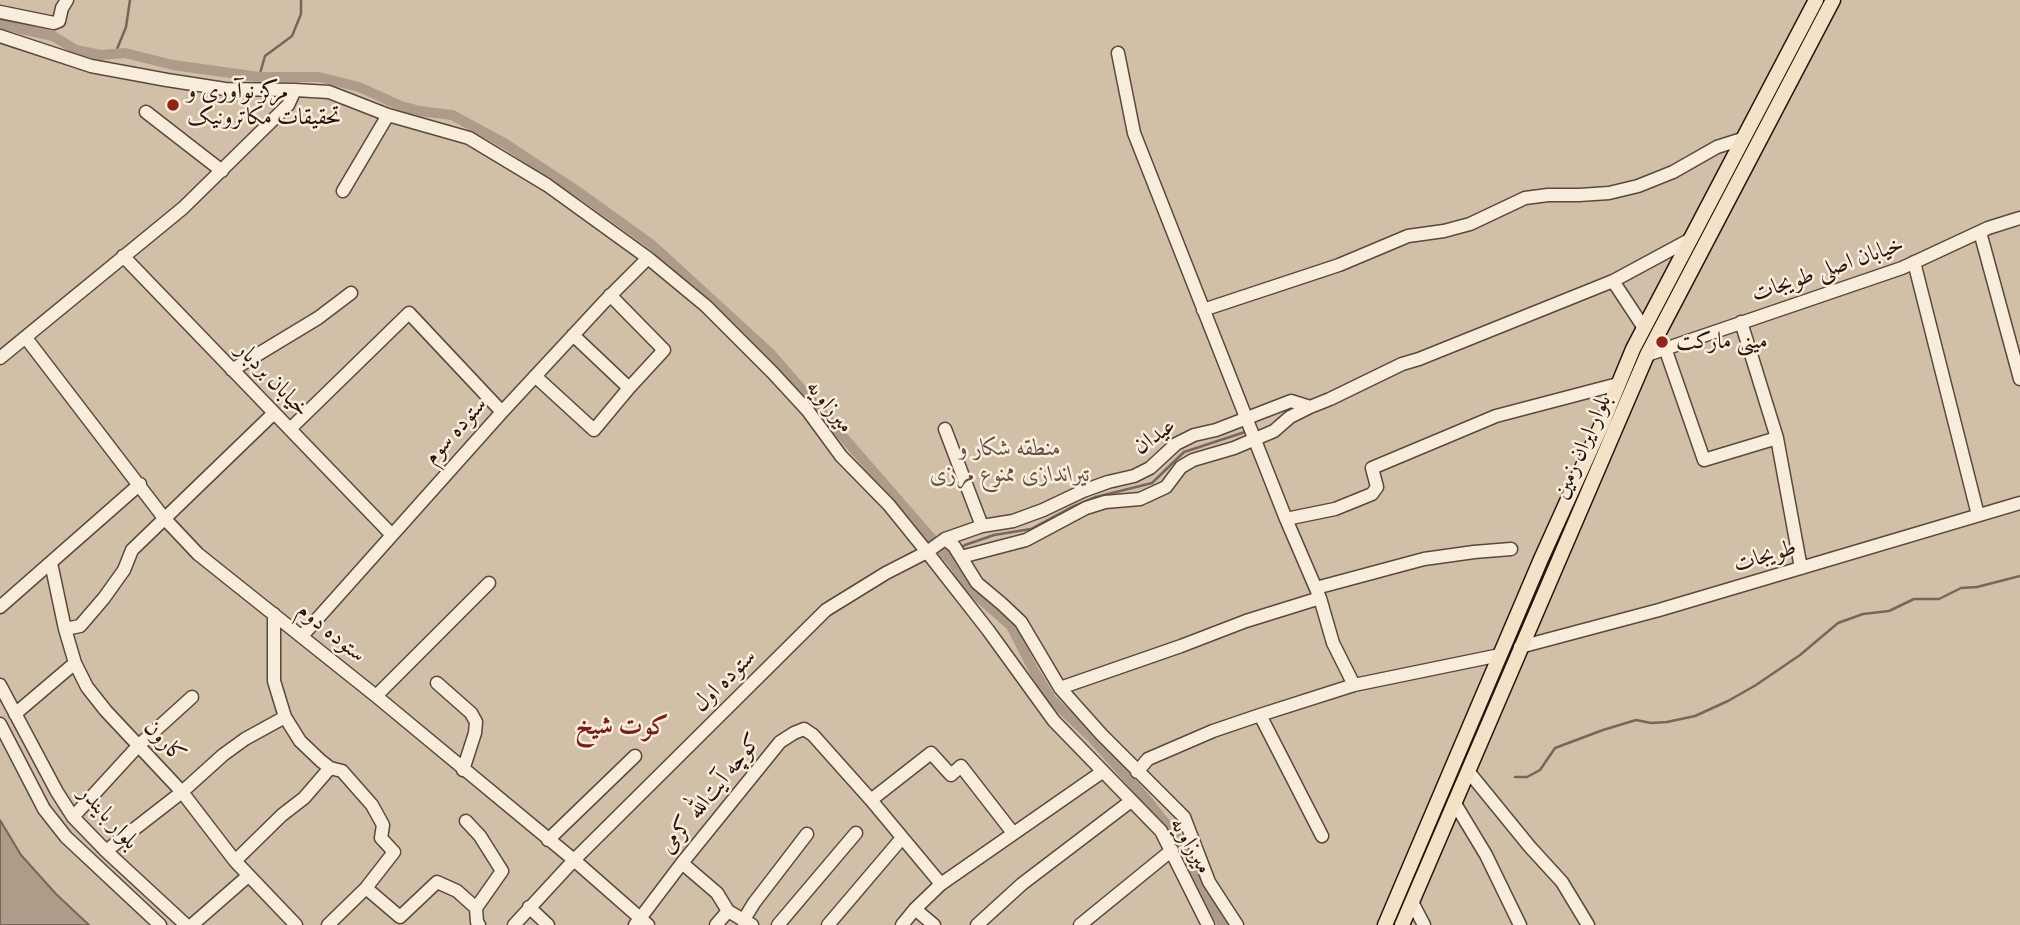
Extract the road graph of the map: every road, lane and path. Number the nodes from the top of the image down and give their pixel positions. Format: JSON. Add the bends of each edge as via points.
{"nodes":[{"id":1,"x":67,"y":0,"type":"edge"},
{"id":2,"x":1815,"y":0,"type":"edge"},
{"id":3,"x":1833,"y":0,"type":"edge"},
{"id":4,"x":0,"y":12,"type":"edge"},
{"id":5,"x":0,"y":36,"type":"edge"},
{"id":6,"x":1118,"y":53,"type":"dead end"},
{"id":7,"x":295,"y":90,"type":"junction"},
{"id":8,"x":146,"y":112,"type":"dead end"},
{"id":9,"x":388,"y":115,"type":"junction"},
{"id":10,"x":1742,"y":139,"type":"junction"},
{"id":11,"x":222,"y":171,"type":"junction"},
{"id":12,"x":343,"y":191,"type":"dead end"},
{"id":13,"x":2020,"y":218,"type":"edge"},
{"id":14,"x":1980,"y":232,"type":"junction"},
{"id":15,"x":1689,"y":240,"type":"junction"},
{"id":16,"x":123,"y":256,"type":"junction"},
{"id":17,"x":648,"y":258,"type":"junction"},
{"id":18,"x":1914,"y":262,"type":"junction"},
{"id":19,"x":1613,"y":281,"type":"junction"},
{"id":20,"x":351,"y":293,"type":"dead end"},
{"id":21,"x":610,"y":295,"type":"junction"},
{"id":22,"x":1203,"y":310,"type":"junction"},
{"id":23,"x":1741,"y":322,"type":"junction"},
{"id":24,"x":1644,"y":328,"type":"junction"},
{"id":25,"x":573,"y":335,"type":"junction"},
{"id":26,"x":26,"y":338,"type":"junction"},
{"id":27,"x":1665,"y":348,"type":"junction"},
{"id":28,"x":1647,"y":355,"type":"junction"},
{"id":29,"x":0,"y":358,"type":"edge"},
{"id":30,"x":232,"y":370,"type":"junction"},
{"id":31,"x":535,"y":376,"type":"junction"},
{"id":32,"x":2020,"y":379,"type":"edge"},
{"id":33,"x":1618,"y":384,"type":"junction"},
{"id":34,"x":629,"y":388,"type":"junction"},
{"id":35,"x":1310,"y":407,"type":"junction"},
{"id":36,"x":274,"y":412,"type":"junction"},
{"id":37,"x":502,"y":412,"type":"junction"},
{"id":38,"x":1246,"y":418,"type":"junction"},
{"id":39,"x":290,"y":429,"type":"junction"},
{"id":40,"x":945,"y":429,"type":"dead end"},
{"id":41,"x":1777,"y":438,"type":"junction"},
{"id":42,"x":1254,"y":440,"type":"junction"},
{"id":43,"x":140,"y":484,"type":"junction"},
{"id":44,"x":2020,"y":503,"type":"edge"},
{"id":45,"x":1978,"y":515,"type":"junction"},
{"id":46,"x":164,"y":518,"type":"junction"},
{"id":47,"x":1286,"y":519,"type":"junction"},
{"id":48,"x":982,"y":526,"type":"junction"},
{"id":49,"x":391,"y":534,"type":"junction"},
{"id":50,"x":946,"y":548,"type":"junction"},
{"id":51,"x":1511,"y":549,"type":"dead end"},
{"id":52,"x":51,"y":563,"type":"junction"},
{"id":53,"x":1801,"y":568,"type":"junction"},
{"id":54,"x":489,"y":583,"type":"dead end"},
{"id":55,"x":1318,"y":593,"type":"junction"},
{"id":56,"x":0,"y":607,"type":"edge"},
{"id":57,"x":274,"y":614,"type":"junction"},
{"id":58,"x":65,"y":629,"type":"junction"},
{"id":59,"x":302,"y":636,"type":"junction"},
{"id":60,"x":1520,"y":647,"type":"junction"},
{"id":61,"x":1500,"y":655,"type":"junction"},
{"id":62,"x":75,"y":663,"type":"junction"},
{"id":63,"x":437,"y":683,"type":"dead end"},
{"id":64,"x":0,"y":685,"type":"edge"},
{"id":65,"x":1354,"y":685,"type":"junction"},
{"id":66,"x":1060,"y":688,"type":"junction"},
{"id":67,"x":376,"y":696,"type":"junction"},
{"id":68,"x":192,"y":697,"type":"dead end"},
{"id":69,"x":15,"y":714,"type":"junction"},
{"id":70,"x":1259,"y":715,"type":"junction"},
{"id":71,"x":285,"y":717,"type":"junction"},
{"id":72,"x":0,"y":724,"type":"edge"},
{"id":73,"x":1092,"y":742,"type":"junction"},
{"id":74,"x":138,"y":746,"type":"junction"},
{"id":75,"x":635,"y":756,"type":"dead end"},
{"id":76,"x":330,"y":768,"type":"junction"},
{"id":77,"x":463,"y":769,"type":"junction"},
{"id":78,"x":1468,"y":771,"type":"junction"},
{"id":79,"x":1102,"y":772,"type":"junction"},
{"id":80,"x":1137,"y":772,"type":"junction"},
{"id":81,"x":182,"y":792,"type":"junction"},
{"id":82,"x":871,"y":800,"type":"junction"},
{"id":83,"x":1131,"y":802,"type":"junction"},
{"id":84,"x":1454,"y":802,"type":"junction"},
{"id":85,"x":73,"y":817,"type":"junction"},
{"id":86,"x":466,"y":821,"type":"dead end"},
{"id":87,"x":1013,"y":833,"type":"junction"},
{"id":88,"x":807,"y":834,"type":"dead end"},
{"id":89,"x":856,"y":834,"type":"dead end"},
{"id":90,"x":1322,"y":836,"type":"dead end"},
{"id":91,"x":902,"y":838,"type":"junction"},
{"id":92,"x":548,"y":840,"type":"junction"},
{"id":93,"x":1172,"y":850,"type":"junction"},
{"id":94,"x":106,"y":851,"type":"junction"},
{"id":95,"x":574,"y":860,"type":"junction"},
{"id":96,"x":235,"y":861,"type":"junction"},
{"id":97,"x":682,"y":863,"type":"junction"},
{"id":98,"x":248,"y":876,"type":"junction"},
{"id":99,"x":941,"y":884,"type":"junction"},
{"id":100,"x":366,"y":887,"type":"junction"},
{"id":101,"x":1412,"y":902,"type":"junction"},
{"id":102,"x":529,"y":907,"type":"junction"},
{"id":103,"x":476,"y":908,"type":"junction"},
{"id":104,"x":915,"y":909,"type":"junction"},
{"id":105,"x":728,"y":911,"type":"junction"},
{"id":106,"x":641,"y":923,"type":"edge"},
{"id":107,"x":748,"y":923,"type":"edge"},
{"id":108,"x":476,"y":924,"type":"edge"},
{"id":109,"x":160,"y":925,"type":"edge"},
{"id":110,"x":186,"y":925,"type":"edge"},
{"id":111,"x":192,"y":925,"type":"edge"},
{"id":112,"x":296,"y":925,"type":"edge"},
{"id":113,"x":328,"y":925,"type":"edge"},
{"id":114,"x":514,"y":925,"type":"edge"},
{"id":115,"x":548,"y":925,"type":"edge"},
{"id":116,"x":716,"y":925,"type":"edge"},
{"id":117,"x":778,"y":925,"type":"edge"},
{"id":118,"x":828,"y":925,"type":"edge"},
{"id":119,"x":902,"y":925,"type":"edge"},
{"id":120,"x":934,"y":925,"type":"edge"},
{"id":121,"x":977,"y":925,"type":"edge"},
{"id":122,"x":1080,"y":925,"type":"edge"},
{"id":123,"x":1208,"y":925,"type":"edge"},
{"id":124,"x":1237,"y":925,"type":"edge"},
{"id":125,"x":1385,"y":925,"type":"edge"},
{"id":126,"x":1402,"y":925,"type":"edge"},
{"id":127,"x":1424,"y":925,"type":"edge"},
{"id":128,"x":1520,"y":925,"type":"edge"},
{"id":129,"x":1588,"y":925,"type":"edge"}],
"edges":[{"from":1,"to":4,"type":"street","via":[[54,23]]},
{"from":2,"to":10,"type":"main road","name":"بلوار ایران زمین"},
{"from":3,"to":28,"type":"main road","name":"بلوار ایران زمین"},
{"from":5,"to":7,"type":"street","name":"میرزاویه","via":[[91,66],[167,80],[225,89]]},
{"from":6,"to":22,"type":"street","via":[[1134,133]]},
{"from":7,"to":9,"type":"street","name":"میرزاویه","via":[[329,92]]},
{"from":7,"to":11,"type":"street","via":[[288,105]]},
{"from":8,"to":11,"type":"street"},
{"from":9,"to":12,"type":"street"},
{"from":9,"to":17,"type":"street","name":"میرزاویه","via":[[469,138],[548,185]]},
{"from":10,"to":15,"type":"main road","name":"بلوار ایران زمین"},
{"from":10,"to":22,"type":"street","via":[[1639,186],[1609,193],[1525,198],[1470,224],[1408,236],[1339,265]]},
{"from":11,"to":16,"type":"street"},
{"from":13,"to":14,"type":"street","name":"خیابان اصلی طویجات"},
{"from":14,"to":18,"type":"street","name":"خیابان اصلی طویجات"},
{"from":14,"to":32,"type":"street"},
{"from":15,"to":19,"type":"street","name":"عیدان"},
{"from":15,"to":24,"type":"main road","name":"بلوار ایران زمین"},
{"from":16,"to":26,"type":"street"},
{"from":16,"to":30,"type":"street","name":"خیابان بردبار"},
{"from":17,"to":21,"type":"street","name":"ستوده سوم"},
{"from":17,"to":50,"type":"street","name":"میرزاویه","via":[[706,306],[769,369],[841,456],[889,505]]},
{"from":18,"to":23,"type":"street","name":"خیابان اصلی طویجات"},
{"from":18,"to":45,"type":"street"},
{"from":19,"to":24,"type":"street"},
{"from":19,"to":35,"type":"street","name":"عیدان","via":[[1402,364]]},
{"from":20,"to":30,"type":"street"},
{"from":21,"to":25,"type":"street","name":"ستوده سوم"},
{"from":21,"to":34,"type":"street","via":[[664,350]]},
{"from":22,"to":38,"type":"street"},
{"from":23,"to":27,"type":"street","name":"خیابان اصلی طویجات"},
{"from":23,"to":41,"type":"street"},
{"from":24,"to":33,"type":"main road","name":"بلوار ایران زمین"},
{"from":25,"to":31,"type":"street","name":"ستوده سوم"},
{"from":25,"to":34,"type":"street"},
{"from":26,"to":29,"type":"street"},
{"from":26,"to":43,"type":"street","name":"ستوده دوم"},
{"from":27,"to":28,"type":"street","name":"خیابان اصلی طویجات"},
{"from":27,"to":41,"type":"street","via":[[1704,460]]},
{"from":28,"to":60,"type":"main road","name":"بلوار ایران زمین"},
{"from":30,"to":36,"type":"street","name":"خیابان بردبار"},
{"from":31,"to":34,"type":"street","via":[[594,430]]},
{"from":31,"to":37,"type":"street","name":"ستوده سوم"},
{"from":33,"to":47,"type":"street","via":[[1496,416],[1372,467],[1377,487],[1372,494],[1335,509]]},
{"from":33,"to":61,"type":"main road","name":"بلوار ایران زمین"},
{"from":35,"to":38,"type":"street","name":"عیدان","via":[[1291,401]]},
{"from":35,"to":42,"type":"street","name":"عیدان"},
{"from":36,"to":39,"type":"street","name":"خیابان بردبار"},
{"from":36,"to":46,"type":"street"},
{"from":37,"to":39,"type":"street","via":[[409,313]]},
{"from":37,"to":49,"type":"street","name":"ستوده سوم"},
{"from":38,"to":42,"type":"street"},
{"from":38,"to":48,"type":"street","name":"عیدان","via":[[1176,444],[1135,476],[1083,491],[1013,521]]},
{"from":39,"to":49,"type":"street","name":"خیابان بردبار"},
{"from":40,"to":48,"type":"street"},
{"from":41,"to":53,"type":"street"},
{"from":42,"to":47,"type":"street"},
{"from":42,"to":50,"type":"street","name":"عیدان","via":[[1192,460],[1166,487],[1140,499],[1086,508],[1026,540]]},
{"from":43,"to":46,"type":"street","name":"ستوده دوم"},
{"from":43,"to":52,"type":"street"},
{"from":44,"to":45,"type":"street","name":"طویجات"},
{"from":45,"to":53,"type":"street","name":"طویجات"},
{"from":46,"to":57,"type":"street","name":"ستوده دوم","via":[[198,554]]},
{"from":46,"to":58,"type":"street","via":[[132,550],[124,570],[80,625]]},
{"from":47,"to":55,"type":"street"},
{"from":48,"to":50,"type":"street","name":"عیدان"},
{"from":49,"to":59,"type":"street","name":"ستوده سوم"},
{"from":50,"to":66,"type":"street","via":[[1021,622]]},
{"from":50,"to":73,"type":"street","name":"میرزاویه","via":[[988,630],[1054,721]]},
{"from":50,"to":95,"type":"street","name":"ستوده اول","via":[[886,573],[826,610]]},
{"from":51,"to":55,"type":"street","via":[[1424,559]]},
{"from":52,"to":56,"type":"street"},
{"from":52,"to":58,"type":"street","name":"کارون"},
{"from":53,"to":60,"type":"street","name":"طویجات"},
{"from":54,"to":67,"type":"street"},
{"from":55,"to":65,"type":"street","via":[[1332,643]]},
{"from":55,"to":66,"type":"street"},
{"from":57,"to":59,"type":"street","name":"ستوده دوم"},
{"from":57,"to":71,"type":"street","via":[[274,681]]},
{"from":58,"to":62,"type":"street","name":"کارون"},
{"from":59,"to":67,"type":"street","name":"ستوده دوم"},
{"from":60,"to":78,"type":"main road","name":"بلوار ایران زمین"},
{"from":61,"to":65,"type":"street"},
{"from":61,"to":125,"type":"main road","name":"بلوار ایران زمین"},
{"from":62,"to":69,"type":"street"},
{"from":62,"to":74,"type":"street","name":"کارون","via":[[87,687]]},
{"from":63,"to":77,"type":"street","via":[[475,722]]},
{"from":64,"to":69,"type":"street","name":"بلوار بایندر"},
{"from":65,"to":70,"type":"street"},
{"from":66,"to":73,"type":"street"},
{"from":67,"to":77,"type":"street","name":"ستوده دوم"},
{"from":68,"to":74,"type":"street"},
{"from":69,"to":85,"type":"street","name":"بلوار بایندر"},
{"from":70,"to":80,"type":"street","via":[[1148,760]]},
{"from":70,"to":90,"type":"street"},
{"from":71,"to":76,"type":"street","via":[[300,741]]},
{"from":71,"to":81,"type":"street","via":[[223,755]]},
{"from":72,"to":109,"type":"street","name":"بلوار بایندر","via":[[44,809],[66,837]]},
{"from":73,"to":79,"type":"street","name":"میرزاویه"},
{"from":73,"to":80,"type":"street"},
{"from":74,"to":81,"type":"street","name":"کارون"},
{"from":74,"to":85,"type":"street"},
{"from":75,"to":92,"type":"street"},
{"from":76,"to":96,"type":"street"},
{"from":76,"to":100,"type":"street","via":[[342,771],[372,805],[383,825],[382,838],[394,852]]},
{"from":77,"to":92,"type":"street","name":"ستوده دوم"},
{"from":78,"to":84,"type":"main road","name":"بلوار ایران زمین"},
{"from":78,"to":129,"type":"street","via":[[1562,882]]},
{"from":79,"to":83,"type":"street","name":"میرزاویه"},
{"from":79,"to":87,"type":"street"},
{"from":80,"to":124,"type":"street","via":[[1184,817],[1209,882]]},
{"from":81,"to":94,"type":"street"},
{"from":81,"to":96,"type":"street","name":"کارون"},
{"from":82,"to":87,"type":"street","via":[[932,753],[951,775],[961,766]]},
{"from":82,"to":91,"type":"street","name":"کوچه آیت‌الله کرمی"},
{"from":82,"to":97,"type":"street","name":"کوچه آیت‌الله کرمی","via":[[804,729],[780,742]]},
{"from":83,"to":93,"type":"street","name":"میرزاویه","via":[[1161,831]]},
{"from":83,"to":121,"type":"street","via":[[1022,884]]},
{"from":84,"to":101,"type":"main road","name":"بلوار ایران زمین"},
{"from":84,"to":128,"type":"street"},
{"from":85,"to":94,"type":"street","name":"بلوار بایندر"},
{"from":86,"to":103,"type":"street","via":[[502,871]]},
{"from":87,"to":99,"type":"street"},
{"from":88,"to":107,"type":"street","via":[[754,902]]},
{"from":89,"to":117,"type":"street"},
{"from":91,"to":99,"type":"street","name":"کوچه آیت‌الله کرمی"},
{"from":91,"to":118,"type":"street"},
{"from":92,"to":95,"type":"street","name":"ستوده دوم"},
{"from":93,"to":122,"type":"street"},
{"from":93,"to":123,"type":"street","name":"میرزاویه"},
{"from":94,"to":110,"type":"street","name":"بلوار بایندر"},
{"from":95,"to":102,"type":"street","name":"ستوده اول"},
{"from":95,"to":106,"type":"street","name":"ستوده دوم"},
{"from":96,"to":98,"type":"street","name":"کارون"},
{"from":97,"to":105,"type":"street","via":[[717,893]]},
{"from":97,"to":106,"type":"street","name":"کوچه آیت‌الله کرمی"},
{"from":98,"to":111,"type":"street"},
{"from":98,"to":112,"type":"street","name":"کارون"},
{"from":99,"to":104,"type":"street"},
{"from":100,"to":103,"type":"street","via":[[400,917],[437,882],[457,891]]},
{"from":100,"to":113,"type":"street"},
{"from":101,"to":126,"type":"main road","name":"بلوار ایران زمین"},
{"from":101,"to":127,"type":"street"},
{"from":102,"to":114,"type":"street","name":"ستوده اول"},
{"from":102,"to":115,"type":"street"},
{"from":103,"to":108,"type":"street"},
{"from":104,"to":119,"type":"street"},
{"from":104,"to":120,"type":"street"},
{"from":105,"to":107,"type":"street"},
{"from":105,"to":116,"type":"street"}]}
